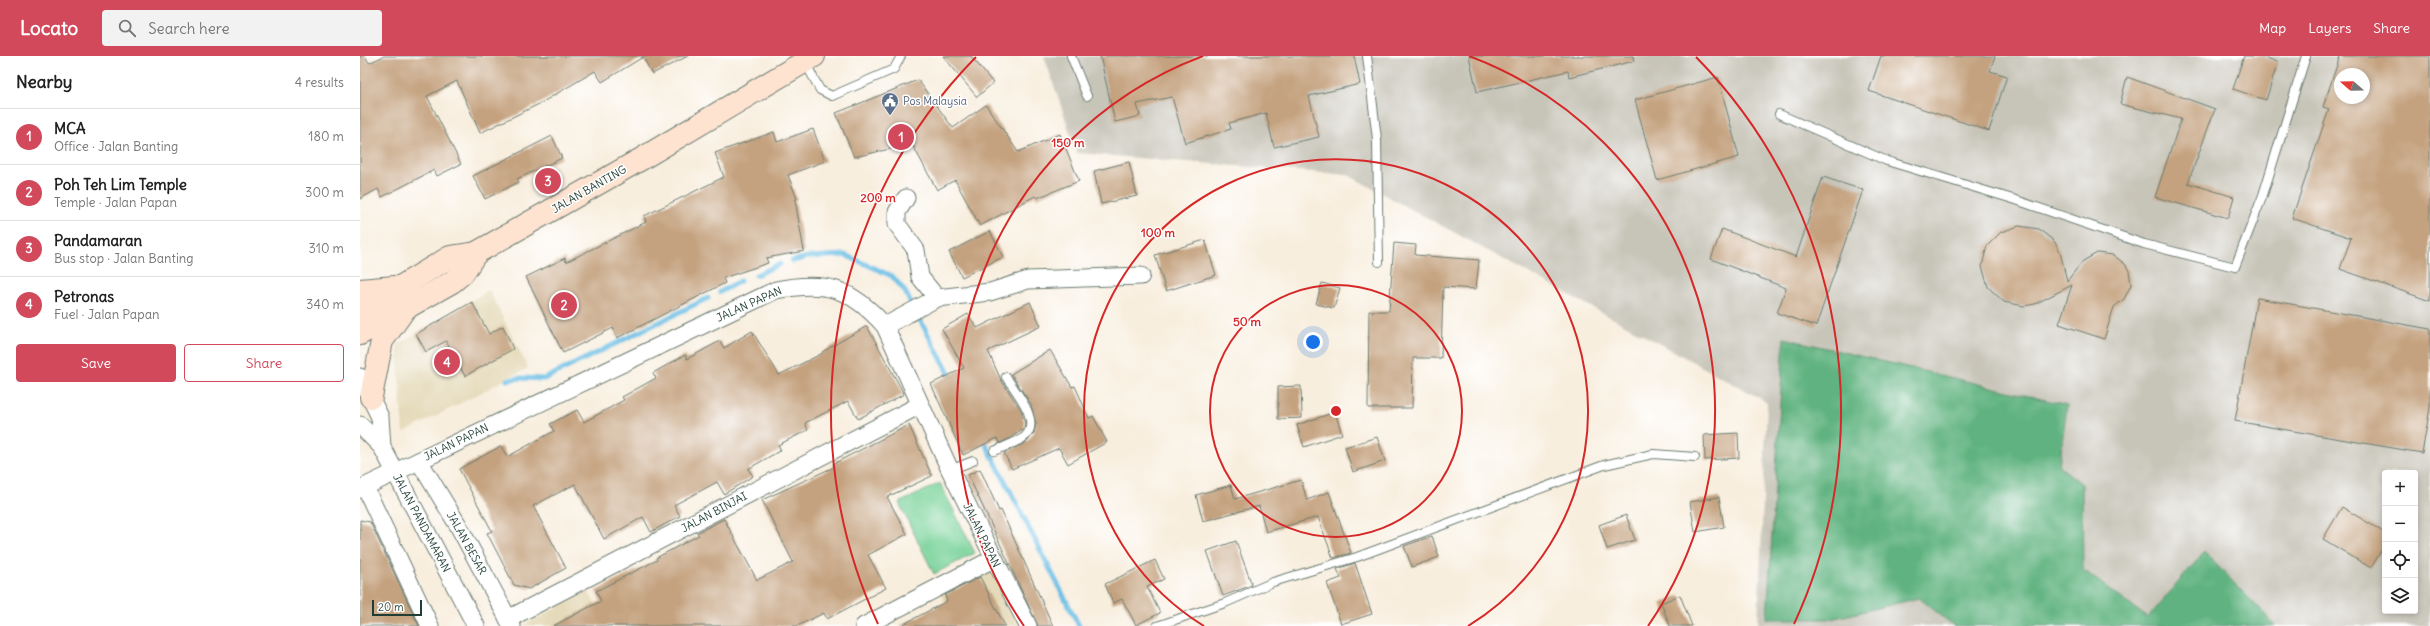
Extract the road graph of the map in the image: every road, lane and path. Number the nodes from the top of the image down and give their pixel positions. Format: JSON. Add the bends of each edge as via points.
{"nodes":[{"id":1,"x":901,"y":56,"type":"edge"},
{"id":2,"x":1071,"y":56,"type":"edge"},
{"id":3,"x":1367,"y":56,"type":"edge"},
{"id":4,"x":2306,"y":56,"type":"edge"},
{"id":5,"x":809,"y":59,"type":"edge"},
{"id":6,"x":1087,"y":96,"type":"dead end"},
{"id":7,"x":1779,"y":114,"type":"dead end"},
{"id":8,"x":906,"y":198,"type":"dead end"},
{"id":9,"x":476,"y":253,"type":"junction"},
{"id":10,"x":1379,"y":262,"type":"dead end"},
{"id":11,"x":1141,"y":276,"type":"dead end"},
{"id":12,"x":400,"y":287,"type":"junction"},
{"id":13,"x":360,"y":290,"type":"edge"},
{"id":14,"x":931,"y":301,"type":"junction"},
{"id":15,"x":405,"y":309,"type":"junction"},
{"id":16,"x":360,"y":311,"type":"edge"},
{"id":17,"x":885,"y":326,"type":"junction"},
{"id":18,"x":360,"y":334,"type":"edge"},
{"id":19,"x":360,"y":377,"type":"edge"},
{"id":20,"x":1006,"y":377,"type":"dead end"},
{"id":21,"x":920,"y":405,"type":"junction"},
{"id":22,"x":376,"y":407,"type":"junction"},
{"id":23,"x":360,"y":425,"type":"edge"},
{"id":24,"x":382,"y":447,"type":"junction"},
{"id":25,"x":994,"y":451,"type":"dead end"},
{"id":26,"x":1694,"y":457,"type":"dead end"},
{"id":27,"x":419,"y":461,"type":"junction"},
{"id":28,"x":973,"y":461,"type":"dead end"},
{"id":29,"x":950,"y":470,"type":"junction"},
{"id":30,"x":395,"y":471,"type":"junction"},
{"id":31,"x":362,"y":488,"type":"edge"},
{"id":32,"x":993,"y":559,"type":"junction"},
{"id":33,"x":510,"y":623,"type":"edge"},
{"id":34,"x":430,"y":626,"type":"edge"},
{"id":35,"x":476,"y":626,"type":"edge"},
{"id":36,"x":864,"y":626,"type":"edge"},
{"id":37,"x":1028,"y":626,"type":"edge"},
{"id":38,"x":1157,"y":626,"type":"edge"}],
"edges":[{"from":1,"to":5,"type":"lane","via":[[894,69],[832,96],[820,90]]},
{"from":2,"to":6,"type":"lane"},
{"from":3,"to":10,"type":"lane","via":[[1377,139]]},
{"from":4,"to":7,"type":"lane","via":[[2263,195],[2235,267],[2144,244],[2016,200],[1887,161]]},
{"from":5,"to":9,"type":"main road","name":"JALAN BANTING"},
{"from":8,"to":14,"type":"street","via":[[897,212],[897,224],[916,250],[920,276]]},
{"from":9,"to":12,"type":"main road","name":"JALAN BANTING","via":[[450,257]]},
{"from":9,"to":15,"type":"main road","via":[[463,273],[452,282]]},
{"from":11,"to":14,"type":"street","via":[[1028,280],[990,292]]},
{"from":12,"to":13,"type":"main road"},
{"from":12,"to":16,"type":"main road","name":"JALAN BANTING"},
{"from":14,"to":17,"type":"street"},
{"from":15,"to":18,"type":"main road"},
{"from":15,"to":22,"type":"main road","via":[[382,341]]},
{"from":17,"to":21,"type":"street","name":"JALAN PAPAN"},
{"from":17,"to":27,"type":"street","name":"JALAN PAPAN","via":[[868,308],[839,290],[805,284],[776,290]]},
{"from":19,"to":22,"type":"street"},
{"from":20,"to":25,"type":"lane","via":[[1024,405],[1030,421],[1023,437]]},
{"from":21,"to":29,"type":"street","name":"JALAN PAPAN"},
{"from":21,"to":33,"type":"street","name":"JALAN BINJAI"},
{"from":22,"to":24,"type":"street"},
{"from":23,"to":24,"type":"street","name":"JALAN PANDAMARAN"},
{"from":24,"to":30,"type":"street","name":"JALAN PANDAMARAN"},
{"from":26,"to":38,"type":"lane","via":[[1653,454],[1604,465],[1357,557],[1273,582],[1225,603]]},
{"from":27,"to":30,"type":"street","name":"JALAN PAPAN"},
{"from":27,"to":33,"type":"street","name":"JALAN BESAR","via":[[458,525]]},
{"from":28,"to":29,"type":"lane"},
{"from":29,"to":32,"type":"street","name":"JALAN PAPAN"},
{"from":30,"to":31,"type":"street","name":"JALAN PAPAN"},
{"from":30,"to":35,"type":"street","name":"JALAN PANDAMARAN"},
{"from":31,"to":34,"type":"street"},
{"from":32,"to":36,"type":"street"},
{"from":32,"to":37,"type":"street","name":"JALAN PAPAN"}]}
